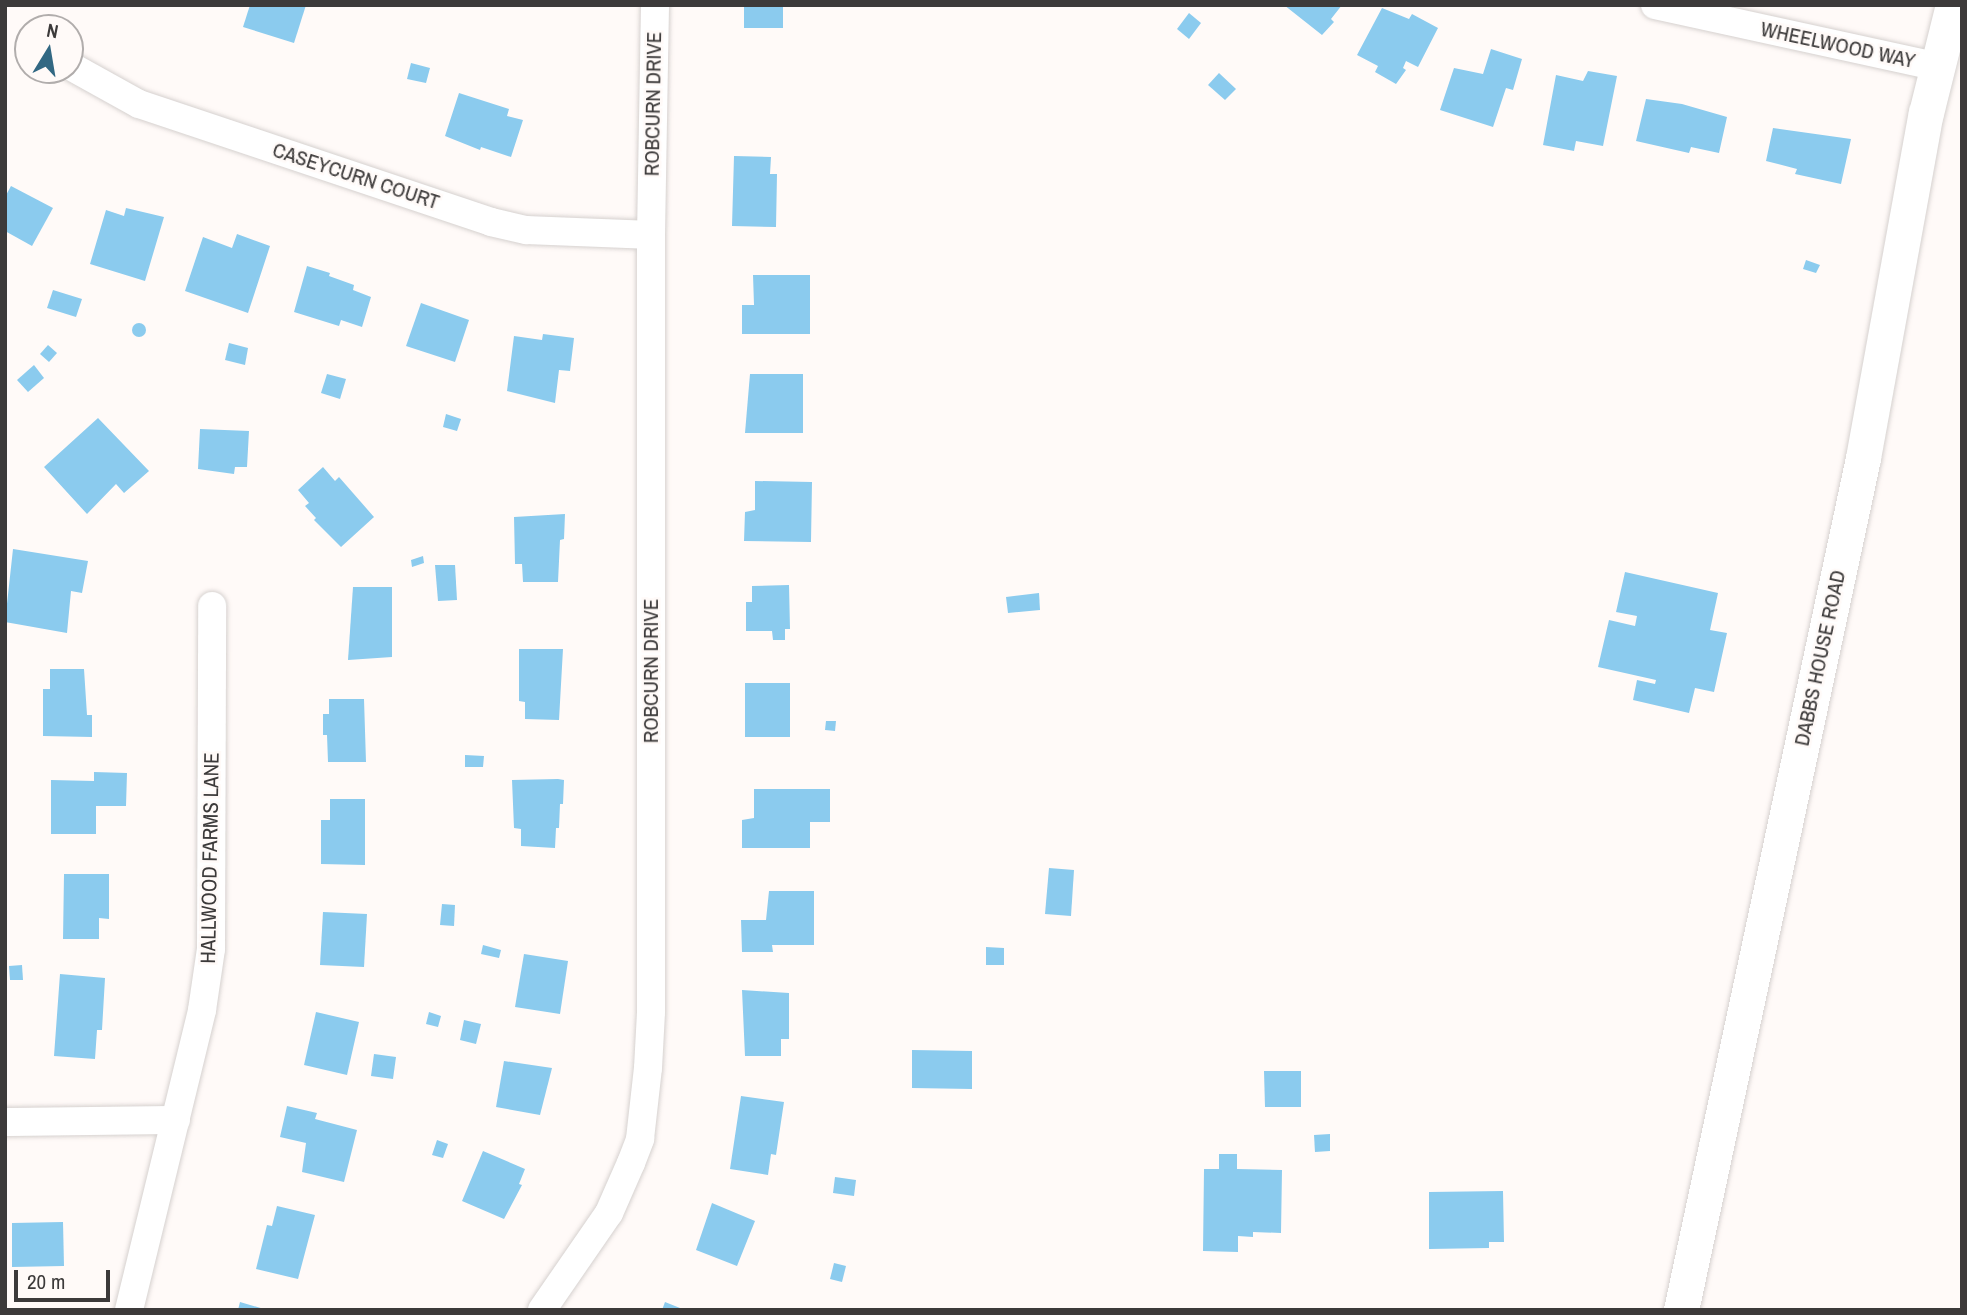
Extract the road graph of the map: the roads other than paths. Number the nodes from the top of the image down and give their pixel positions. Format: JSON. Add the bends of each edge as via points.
{"nodes":[{"id":1,"x":655,"y":5,"type":"edge"},
{"id":2,"x":1655,"y":5,"type":"edge"},
{"id":3,"x":1953,"y":5,"type":"edge"},
{"id":4,"x":1939,"y":67,"type":"junction"},
{"id":5,"x":84,"y":74,"type":"edge"},
{"id":6,"x":651,"y":235,"type":"junction"},
{"id":7,"x":212,"y":606,"type":"dead end"},
{"id":8,"x":176,"y":1119,"type":"junction"},
{"id":9,"x":5,"y":1122,"type":"edge"},
{"id":10,"x":129,"y":1310,"type":"edge"},
{"id":11,"x":542,"y":1310,"type":"edge"},
{"id":12,"x":1681,"y":1310,"type":"edge"}],
"edges":[{"from":1,"to":6,"type":"street","name":"ROBCURN DRIVE"},
{"from":2,"to":4,"type":"street","name":"WHEELWOOD WAY"},
{"from":3,"to":4,"type":"street","name":"DABBS HOUSE ROAD"},
{"from":4,"to":12,"type":"street","name":"DABBS HOUSE ROAD","via":[[1926,113],[1863,458]]},
{"from":5,"to":6,"type":"street","name":"CASEYCURN COURT","via":[[139,104],[491,222],[527,230]]},
{"from":6,"to":11,"type":"street","name":"ROBCURN DRIVE","via":[[648,1068],[640,1139],[631,1163],[609,1213]]},
{"from":7,"to":8,"type":"street","name":"HALLWOOD FARMS LANE","via":[[211,950]]},
{"from":8,"to":9,"type":"street"},
{"from":8,"to":10,"type":"street","name":"HALLWOOD FARMS LANE"}]}
